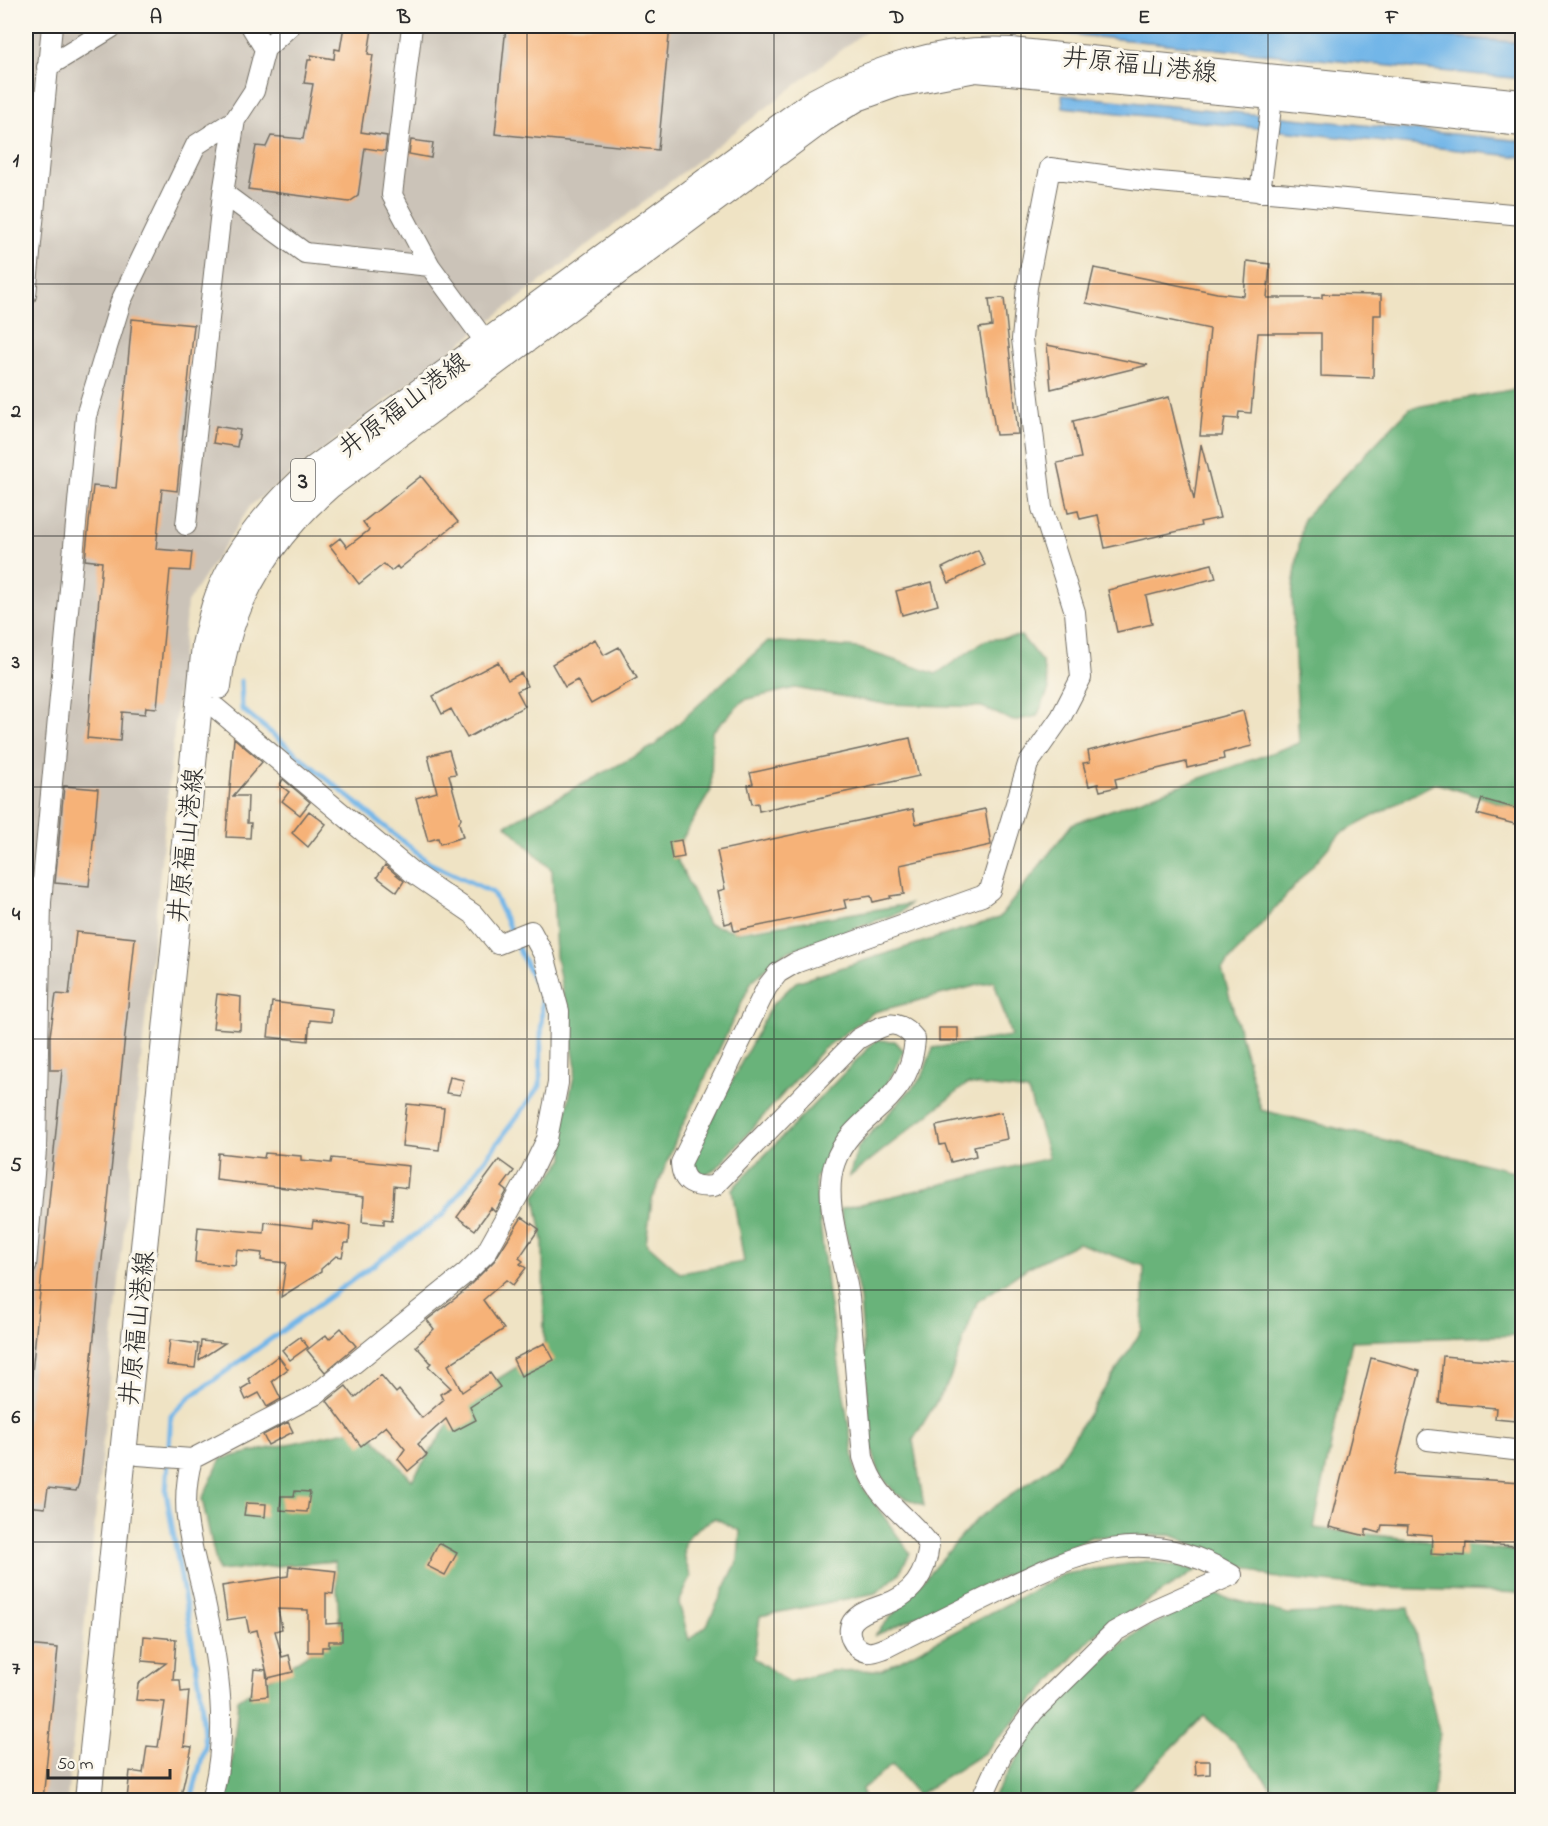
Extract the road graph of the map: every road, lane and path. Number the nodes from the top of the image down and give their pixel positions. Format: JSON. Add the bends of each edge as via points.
{"nodes":[{"id":1,"x":52,"y":26,"type":"edge"},
{"id":2,"x":114,"y":26,"type":"edge"},
{"id":3,"x":252,"y":26,"type":"edge"},
{"id":4,"x":290,"y":26,"type":"edge"},
{"id":5,"x":412,"y":26,"type":"edge"},
{"id":6,"x":265,"y":49,"type":"junction"},
{"id":7,"x":47,"y":67,"type":"junction"},
{"id":8,"x":1274,"y":87,"type":"junction"},
{"id":9,"x":1522,"y":103,"type":"edge"},
{"id":10,"x":236,"y":120,"type":"junction"},
{"id":11,"x":1522,"y":123,"type":"edge"},
{"id":12,"x":1260,"y":192,"type":"junction"},
{"id":13,"x":223,"y":193,"type":"junction"},
{"id":14,"x":1522,"y":215,"type":"edge"},
{"id":15,"x":430,"y":266,"type":"junction"},
{"id":16,"x":26,"y":295,"type":"edge"},
{"id":17,"x":492,"y":351,"type":"junction"},
{"id":18,"x":186,"y":525,"type":"dead end"},
{"id":19,"x":216,"y":708,"type":"junction"},
{"id":20,"x":26,"y":1266,"type":"edge"},
{"id":21,"x":1428,"y":1440,"type":"dead end"},
{"id":22,"x":1522,"y":1451,"type":"edge"},
{"id":23,"x":148,"y":1455,"type":"junction"},
{"id":24,"x":188,"y":1459,"type":"junction"},
{"id":25,"x":88,"y":1800,"type":"edge"},
{"id":26,"x":105,"y":1800,"type":"edge"},
{"id":27,"x":211,"y":1800,"type":"edge"},
{"id":28,"x":981,"y":1800,"type":"edge"}],
"edges":[{"from":1,"to":7,"type":"street"},
{"from":2,"to":7,"type":"street"},
{"from":3,"to":6,"type":"street"},
{"from":4,"to":6,"type":"street"},
{"from":5,"to":15,"type":"street","via":[[392,195]]},
{"from":6,"to":10,"type":"street","via":[[254,91]]},
{"from":7,"to":16,"type":"street"},
{"from":8,"to":9,"type":"main road","name":"井原福山港線","number":"3"},
{"from":8,"to":11,"type":"main road","name":"井原福山港線","number":"3"},
{"from":8,"to":12,"type":"street"},
{"from":8,"to":17,"type":"main road","name":"井原福山港線","number":"3","via":[[977,49],[892,66],[852,81],[814,102]]},
{"from":10,"to":13,"type":"street"},
{"from":10,"to":20,"type":"street","via":[[196,145],[121,301],[86,416],[41,902],[36,1150]]},
{"from":12,"to":14,"type":"street"},
{"from":12,"to":28,"type":"street","via":[[1050,168],[1022,339],[1042,508],[1075,612],[1081,678],[1061,717],[1028,764],[990,890],[777,973],[681,1163],[681,1173],[688,1183],[714,1186],[858,1039],[884,1025],[897,1024],[915,1040],[914,1057],[900,1087],[847,1141],[835,1162],[832,1178],[834,1216],[848,1294],[863,1456],[869,1477],[882,1497],[928,1544],[927,1564],[916,1586],[898,1600],[855,1619],[849,1629],[852,1641],[860,1649],[870,1653],[885,1648],[1048,1567],[1083,1554],[1122,1547],[1166,1548],[1206,1559],[1232,1575],[1114,1632],[1033,1712],[1002,1754]]},
{"from":13,"to":15,"type":"street","via":[[305,253]]},
{"from":13,"to":18,"type":"street"},
{"from":15,"to":17,"type":"street"},
{"from":17,"to":19,"type":"main road","name":"井原福山港線","number":"3","via":[[301,510],[273,543],[236,608],[221,656]]},
{"from":17,"to":25,"type":"main road","name":"井原福山港線","number":"3","via":[[316,468],[287,493],[239,558],[215,603],[205,645]]},
{"from":19,"to":23,"type":"main road","name":"井原福山港線","number":"3"},
{"from":19,"to":24,"type":"street","via":[[412,873],[473,914],[498,944],[531,931],[544,955],[559,1011],[558,1083],[547,1139],[486,1253],[315,1395]]},
{"from":21,"to":22,"type":"street"},
{"from":23,"to":24,"type":"street"},
{"from":23,"to":26,"type":"main road","name":"井原福山港線","number":"3"},
{"from":24,"to":27,"type":"street","via":[[185,1519],[205,1604],[220,1695],[221,1734]]}]}
